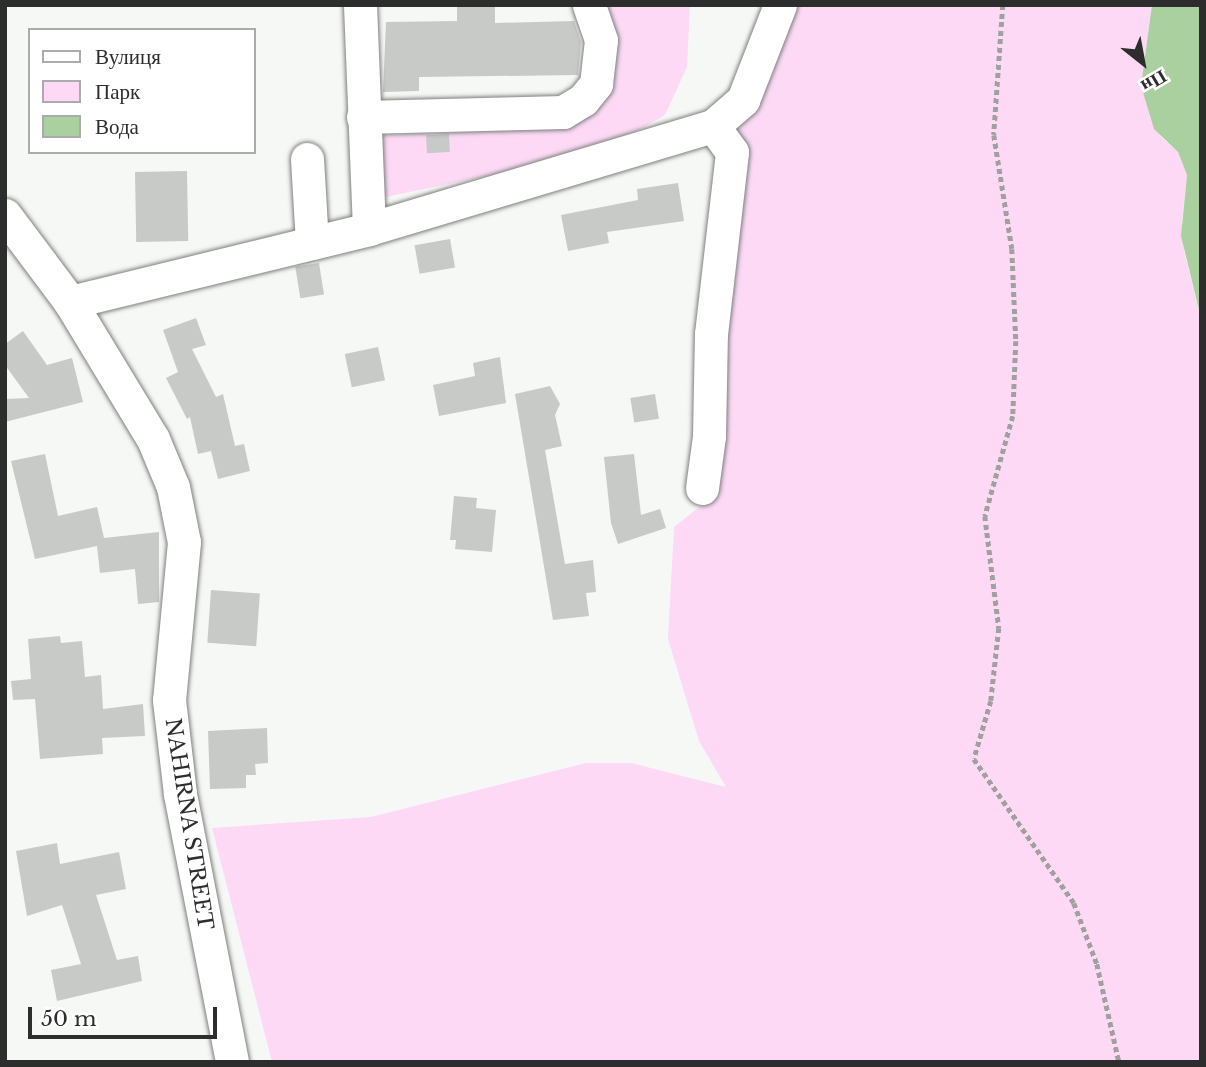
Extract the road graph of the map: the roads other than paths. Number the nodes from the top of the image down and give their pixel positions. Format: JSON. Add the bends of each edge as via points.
{"nodes":[{"id":1,"x":360,"y":5,"type":"edge"},
{"id":2,"x":589,"y":5,"type":"edge"},
{"id":3,"x":780,"y":5,"type":"edge"},
{"id":4,"x":363,"y":117,"type":"junction"},
{"id":5,"x":713,"y":126,"type":"junction"},
{"id":6,"x":307,"y":159,"type":"dead end"},
{"id":7,"x":5,"y":215,"type":"edge"},
{"id":8,"x":369,"y":229,"type":"junction"},
{"id":9,"x":312,"y":243,"type":"junction"},
{"id":10,"x":69,"y":302,"type":"junction"},
{"id":11,"x":702,"y":488,"type":"dead end"},
{"id":12,"x":232,"y":1062,"type":"edge"}],
"edges":[{"from":1,"to":4,"type":"street"},
{"from":2,"to":4,"type":"street","via":[[601,40],[596,84],[583,100],[563,112]]},
{"from":3,"to":5,"type":"street","via":[[743,100]]},
{"from":4,"to":8,"type":"street"},
{"from":5,"to":8,"type":"street"},
{"from":5,"to":11,"type":"street","via":[[732,152],[711,334],[709,436]]},
{"from":6,"to":9,"type":"street"},
{"from":7,"to":10,"type":"street","name":"NAHIRNA STREET"},
{"from":8,"to":9,"type":"street"},
{"from":9,"to":10,"type":"street"},
{"from":10,"to":12,"type":"street","name":"NAHIRNA STREET","via":[[153,439],[173,486],[184,542],[169,700],[180,794]]}]}
